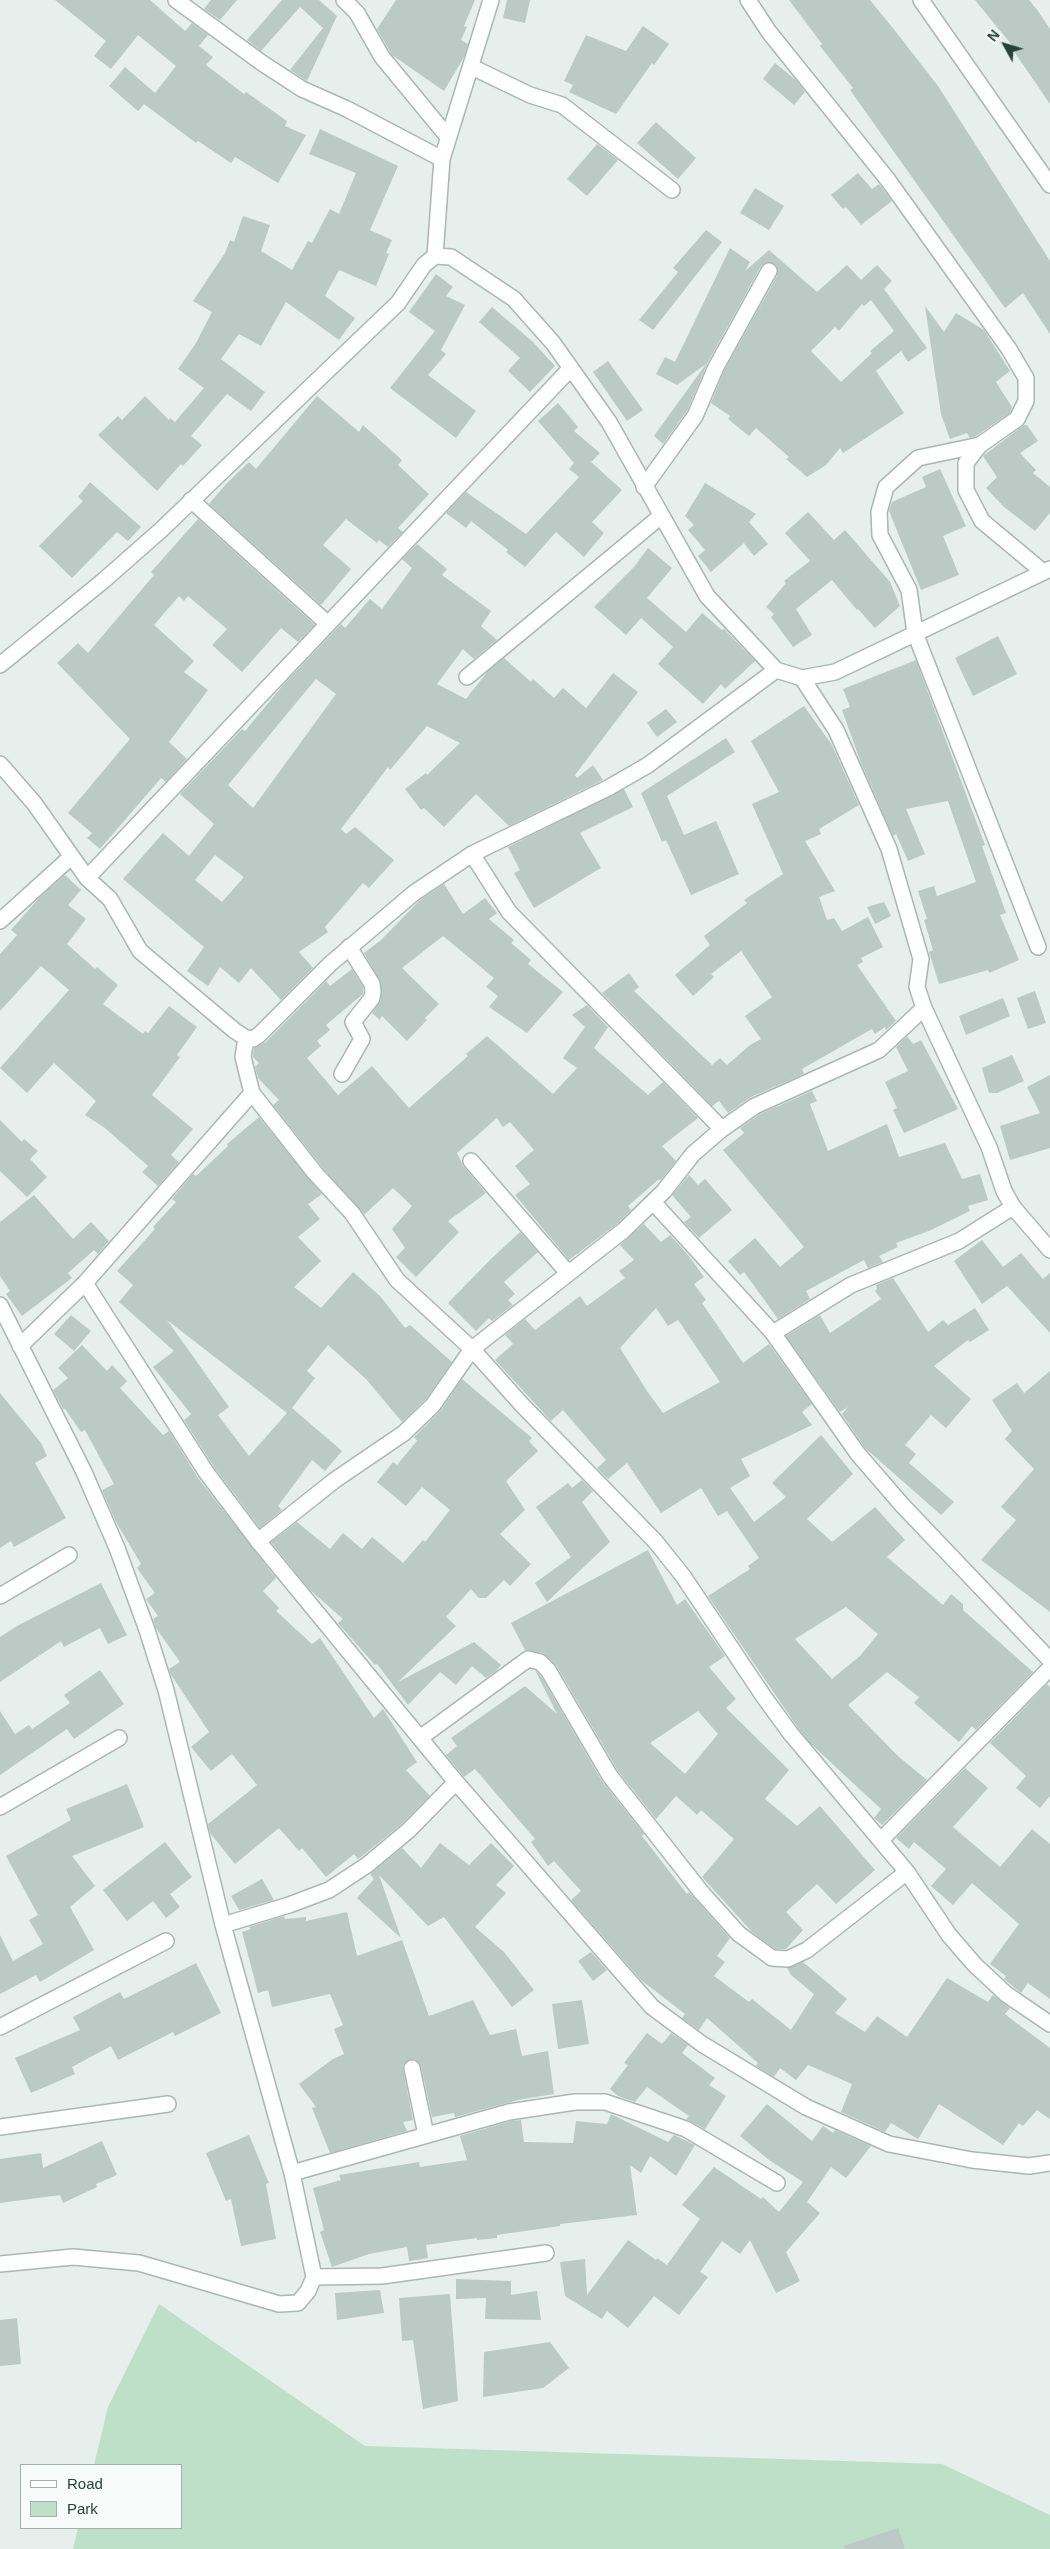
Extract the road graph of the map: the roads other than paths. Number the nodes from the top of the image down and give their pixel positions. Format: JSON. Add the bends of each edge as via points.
{"nodes":[{"id":1,"x":176,"y":0,"type":"edge"},
{"id":2,"x":344,"y":0,"type":"edge"},
{"id":3,"x":491,"y":0,"type":"edge"},
{"id":4,"x":748,"y":0,"type":"edge"},
{"id":5,"x":921,"y":0,"type":"edge"},
{"id":6,"x":472,"y":67,"type":"junction"},
{"id":7,"x":448,"y":137,"type":"junction"},
{"id":8,"x":442,"y":160,"type":"junction"},
{"id":9,"x":1050,"y":185,"type":"edge"},
{"id":10,"x":672,"y":190,"type":"dead end"},
{"id":11,"x":435,"y":256,"type":"junction"},
{"id":12,"x":769,"y":270,"type":"dead end"},
{"id":13,"x":571,"y":368,"type":"junction"},
{"id":14,"x":980,"y":445,"type":"junction"},
{"id":15,"x":644,"y":487,"type":"junction"},
{"id":16,"x":191,"y":500,"type":"junction"},
{"id":17,"x":661,"y":516,"type":"junction"},
{"id":18,"x":1046,"y":570,"type":"edge"},
{"id":19,"x":328,"y":624,"type":"junction"},
{"id":20,"x":915,"y":632,"type":"junction"},
{"id":21,"x":0,"y":664,"type":"edge"},
{"id":22,"x":776,"y":670,"type":"junction"},
{"id":23,"x":467,"y":677,"type":"dead end"},
{"id":24,"x":802,"y":678,"type":"junction"},
{"id":25,"x":0,"y":764,"type":"edge"},
{"id":26,"x":472,"y":854,"type":"junction"},
{"id":27,"x":72,"y":857,"type":"junction"},
{"id":28,"x":87,"y":878,"type":"junction"},
{"id":29,"x":0,"y":920,"type":"edge"},
{"id":30,"x":349,"y":947,"type":"junction"},
{"id":31,"x":1038,"y":947,"type":"dead end"},
{"id":32,"x":924,"y":1008,"type":"junction"},
{"id":33,"x":246,"y":1038,"type":"junction"},
{"id":34,"x":342,"y":1074,"type":"dead end"},
{"id":35,"x":252,"y":1093,"type":"junction"},
{"id":36,"x":722,"y":1129,"type":"junction"},
{"id":37,"x":471,"y":1161,"type":"dead end"},
{"id":38,"x":652,"y":1202,"type":"junction"},
{"id":39,"x":1013,"y":1207,"type":"junction"},
{"id":40,"x":1050,"y":1250,"type":"edge"},
{"id":41,"x":568,"y":1273,"type":"junction"},
{"id":42,"x":85,"y":1282,"type":"junction"},
{"id":43,"x":0,"y":1305,"type":"edge"},
{"id":44,"x":773,"y":1333,"type":"junction"},
{"id":45,"x":20,"y":1346,"type":"junction"},
{"id":46,"x":472,"y":1349,"type":"junction"},
{"id":47,"x":258,"y":1541,"type":"junction"},
{"id":48,"x":69,"y":1555,"type":"dead end"},
{"id":49,"x":0,"y":1596,"type":"edge"},
{"id":50,"x":1050,"y":1660,"type":"edge"},
{"id":51,"x":1050,"y":1668,"type":"edge"},
{"id":52,"x":119,"y":1738,"type":"dead end"},
{"id":53,"x":420,"y":1738,"type":"junction"},
{"id":54,"x":456,"y":1782,"type":"junction"},
{"id":55,"x":0,"y":1807,"type":"edge"},
{"id":56,"x":881,"y":1840,"type":"junction"},
{"id":57,"x":908,"y":1872,"type":"junction"},
{"id":58,"x":223,"y":1925,"type":"junction"},
{"id":59,"x":166,"y":1941,"type":"dead end"},
{"id":60,"x":1050,"y":2024,"type":"edge"},
{"id":61,"x":0,"y":2027,"type":"edge"},
{"id":62,"x":412,"y":2068,"type":"dead end"},
{"id":63,"x":168,"y":2104,"type":"dead end"},
{"id":64,"x":0,"y":2128,"type":"edge"},
{"id":65,"x":426,"y":2135,"type":"junction"},
{"id":66,"x":1050,"y":2163,"type":"edge"},
{"id":67,"x":292,"y":2173,"type":"junction"},
{"id":68,"x":777,"y":2183,"type":"dead end"},
{"id":69,"x":546,"y":2253,"type":"dead end"},
{"id":70,"x":0,"y":2264,"type":"edge"},
{"id":71,"x":314,"y":2277,"type":"junction"}],
"edges":[{"from":1,"to":8,"type":"street","via":[[302,89],[347,109]]},
{"from":2,"to":7,"type":"street","via":[[357,13],[382,58]]},
{"from":3,"to":6,"type":"street"},
{"from":4,"to":14,"type":"street","via":[[769,32],[888,180],[1009,349],[1026,378],[1026,401],[1016,419]]},
{"from":5,"to":9,"type":"street"},
{"from":6,"to":7,"type":"street"},
{"from":6,"to":10,"type":"street","via":[[530,95],[562,105]]},
{"from":7,"to":8,"type":"street"},
{"from":8,"to":11,"type":"street"},
{"from":11,"to":13,"type":"street","via":[[451,257],[514,299],[554,343]]},
{"from":11,"to":16,"type":"street","via":[[424,265],[398,303]]},
{"from":12,"to":15,"type":"street","via":[[716,367],[695,416]]},
{"from":13,"to":15,"type":"street","via":[[608,422]]},
{"from":13,"to":19,"type":"street"},
{"from":14,"to":18,"type":"street","via":[[966,463],[966,490],[982,521]]},
{"from":14,"to":20,"type":"street","via":[[918,458],[886,487],[879,512],[880,535],[908,590]]},
{"from":15,"to":17,"type":"street"},
{"from":16,"to":19,"type":"street"},
{"from":16,"to":21,"type":"street","via":[[103,581]]},
{"from":17,"to":22,"type":"street","via":[[707,596]]},
{"from":17,"to":23,"type":"street"},
{"from":18,"to":20,"type":"street"},
{"from":19,"to":28,"type":"street"},
{"from":20,"to":24,"type":"street","via":[[835,672]]},
{"from":20,"to":31,"type":"street"},
{"from":22,"to":24,"type":"street"},
{"from":22,"to":26,"type":"street","via":[[648,765]]},
{"from":24,"to":32,"type":"street","via":[[836,730],[889,849],[921,959],[917,987]]},
{"from":25,"to":27,"type":"street","via":[[34,803]]},
{"from":26,"to":30,"type":"street","via":[[414,893]]},
{"from":26,"to":36,"type":"street","via":[[508,912]]},
{"from":27,"to":28,"type":"street"},
{"from":27,"to":29,"type":"street"},
{"from":28,"to":33,"type":"street","via":[[118,909],[131,938],[148,959]]},
{"from":30,"to":33,"type":"street","via":[[259,1035]]},
{"from":30,"to":34,"type":"street","via":[[373,991],[372,998],[353,1022],[362,1039]]},
{"from":32,"to":36,"type":"street","via":[[879,1050],[755,1106]]},
{"from":32,"to":39,"type":"street","via":[[968,1098]]},
{"from":33,"to":35,"type":"street","via":[[243,1057]]},
{"from":35,"to":42,"type":"street"},
{"from":35,"to":46,"type":"street","via":[[315,1173],[352,1213],[397,1280]]},
{"from":36,"to":38,"type":"street","via":[[693,1154]]},
{"from":37,"to":41,"type":"street"},
{"from":38,"to":41,"type":"street","via":[[624,1230]]},
{"from":38,"to":44,"type":"street"},
{"from":39,"to":40,"type":"street"},
{"from":39,"to":44,"type":"street","via":[[959,1240],[851,1285]]},
{"from":41,"to":46,"type":"street"},
{"from":42,"to":45,"type":"street"},
{"from":42,"to":47,"type":"street","via":[[206,1472]]},
{"from":43,"to":45,"type":"street"},
{"from":44,"to":50,"type":"street","via":[[858,1454],[903,1506]]},
{"from":45,"to":58,"type":"street","via":[[84,1472],[117,1548],[147,1630],[166,1690]]},
{"from":46,"to":47,"type":"street","via":[[432,1405],[404,1433],[335,1480]]},
{"from":46,"to":56,"type":"street","via":[[655,1541],[683,1576],[775,1712]]},
{"from":47,"to":53,"type":"street"},
{"from":48,"to":49,"type":"street"},
{"from":51,"to":56,"type":"street"},
{"from":52,"to":55,"type":"street"},
{"from":53,"to":54,"type":"street"},
{"from":53,"to":57,"type":"street","via":[[528,1659],[540,1662],[548,1670],[616,1784],[708,1900],[739,1934],[772,1958],[788,1959],[807,1950]]},
{"from":54,"to":58,"type":"street","via":[[409,1830],[368,1865],[329,1890]]},
{"from":54,"to":66,"type":"street","via":[[652,2007],[702,2044],[806,2107],[889,2144],[972,2160],[1030,2166]]},
{"from":56,"to":57,"type":"street"},
{"from":57,"to":60,"type":"street","via":[[949,1935],[974,1964],[1006,1994]]},
{"from":58,"to":67,"type":"street"},
{"from":59,"to":61,"type":"street"},
{"from":62,"to":65,"type":"street"},
{"from":63,"to":64,"type":"street"},
{"from":65,"to":67,"type":"street"},
{"from":65,"to":68,"type":"street","via":[[509,2112],[575,2102],[605,2102],[686,2129]]},
{"from":67,"to":71,"type":"street"},
{"from":69,"to":71,"type":"street","via":[[382,2276]]},
{"from":70,"to":71,"type":"street","via":[[73,2257],[140,2263],[279,2304],[298,2303]]}]}
